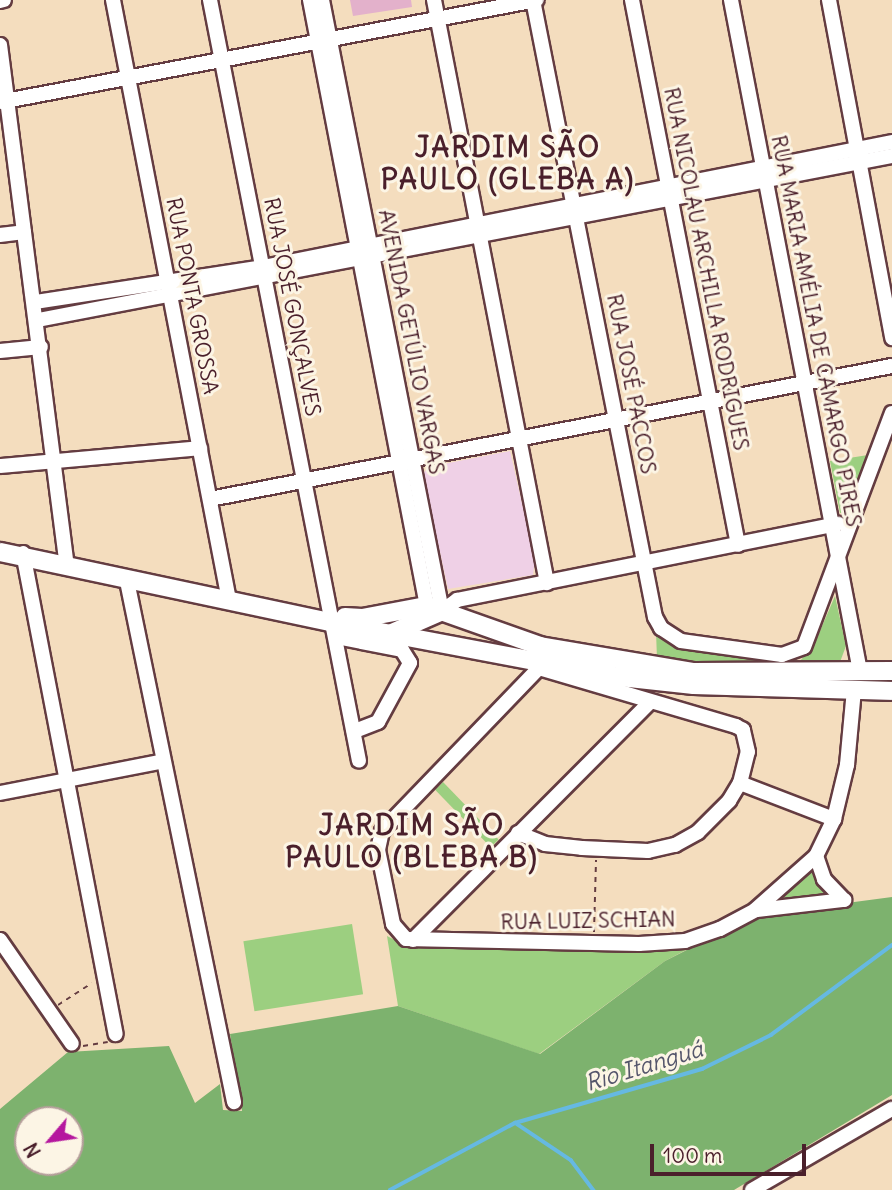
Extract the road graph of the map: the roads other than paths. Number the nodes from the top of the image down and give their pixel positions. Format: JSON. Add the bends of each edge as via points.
{"nodes":[{"id":1,"x":113,"y":0,"type":"edge"},
{"id":2,"x":210,"y":0,"type":"edge"},
{"id":3,"x":310,"y":0,"type":"edge"},
{"id":4,"x":322,"y":0,"type":"edge"},
{"id":5,"x":434,"y":0,"type":"edge"},
{"id":6,"x":534,"y":0,"type":"edge"},
{"id":7,"x":632,"y":0,"type":"edge"},
{"id":8,"x":731,"y":0,"type":"edge"},
{"id":9,"x":830,"y":0,"type":"edge"},
{"id":10,"x":437,"y":19,"type":"junction"},
{"id":11,"x":324,"y":41,"type":"junction"},
{"id":12,"x":0,"y":45,"type":"edge"},
{"id":13,"x":222,"y":61,"type":"junction"},
{"id":14,"x":128,"y":79,"type":"junction"},
{"id":15,"x":4,"y":101,"type":"edge"},
{"id":16,"x":892,"y":142,"type":"edge"},
{"id":17,"x":859,"y":155,"type":"junction"},
{"id":18,"x":892,"y":156,"type":"edge"},
{"id":19,"x":765,"y":174,"type":"junction"},
{"id":20,"x":670,"y":193,"type":"junction"},
{"id":21,"x":576,"y":212,"type":"junction"},
{"id":22,"x":480,"y":231,"type":"junction"},
{"id":23,"x":24,"y":232,"type":"junction"},
{"id":24,"x":0,"y":235,"type":"edge"},
{"id":25,"x":365,"y":253,"type":"junction"},
{"id":26,"x":264,"y":272,"type":"junction"},
{"id":27,"x":169,"y":290,"type":"junction"},
{"id":28,"x":35,"y":302,"type":"junction"},
{"id":29,"x":38,"y":320,"type":"junction"},
{"id":30,"x":892,"y":338,"type":"edge"},
{"id":31,"x":41,"y":347,"type":"junction"},
{"id":32,"x":0,"y":351,"type":"edge"},
{"id":33,"x":892,"y":366,"type":"edge"},
{"id":34,"x":805,"y":383,"type":"junction"},
{"id":35,"x":710,"y":402,"type":"junction"},
{"id":36,"x":892,"y":413,"type":"edge"},
{"id":37,"x":616,"y":422,"type":"junction"},
{"id":38,"x":519,"y":440,"type":"junction"},
{"id":39,"x":200,"y":448,"type":"junction"},
{"id":40,"x":54,"y":461,"type":"junction"},
{"id":41,"x":407,"y":463,"type":"junction"},
{"id":42,"x":0,"y":466,"type":"edge"},
{"id":43,"x":305,"y":481,"type":"junction"},
{"id":44,"x":210,"y":499,"type":"junction"},
{"id":45,"x":854,"y":521,"type":"junction"},
{"id":46,"x":832,"y":525,"type":"junction"},
{"id":47,"x":738,"y":545,"type":"junction"},
{"id":48,"x":0,"y":550,"type":"edge"},
{"id":49,"x":28,"y":557,"type":"junction"},
{"id":50,"x":839,"y":562,"type":"junction"},
{"id":51,"x":645,"y":564,"type":"junction"},
{"id":52,"x":67,"y":567,"type":"junction"},
{"id":53,"x":127,"y":581,"type":"junction"},
{"id":54,"x":547,"y":583,"type":"junction"},
{"id":55,"x":229,"y":600,"type":"junction"},
{"id":56,"x":442,"y":610,"type":"junction"},
{"id":57,"x":330,"y":623,"type":"junction"},
{"id":58,"x":392,"y":633,"type":"junction"},
{"id":59,"x":441,"y":641,"type":"junction"},
{"id":60,"x":531,"y":664,"type":"junction"},
{"id":61,"x":860,"y":670,"type":"junction"},
{"id":62,"x":561,"y":671,"type":"junction"},
{"id":63,"x":892,"y":671,"type":"edge"},
{"id":64,"x":854,"y":690,"type":"junction"},
{"id":65,"x":892,"y":691,"type":"edge"},
{"id":66,"x":649,"y":703,"type":"junction"},
{"id":67,"x":354,"y":731,"type":"junction"},
{"id":68,"x":359,"y":761,"type":"dead end"},
{"id":69,"x":160,"y":762,"type":"junction"},
{"id":70,"x":67,"y":780,"type":"junction"},
{"id":71,"x":740,"y":783,"type":"junction"},
{"id":72,"x":0,"y":793,"type":"edge"},
{"id":73,"x":834,"y":819,"type":"junction"},
{"id":74,"x":517,"y":833,"type":"junction"},
{"id":75,"x":816,"y":856,"type":"junction"},
{"id":76,"x":755,"y":910,"type":"junction"},
{"id":77,"x":0,"y":940,"type":"edge"},
{"id":78,"x":413,"y":940,"type":"junction"},
{"id":79,"x":116,"y":1034,"type":"road end"},
{"id":80,"x":72,"y":1044,"type":"road end"},
{"id":81,"x":233,"y":1102,"type":"dead end"},
{"id":82,"x":892,"y":1109,"type":"edge"},
{"id":83,"x":752,"y":1190,"type":"edge"}],
"edges":[{"from":1,"to":14,"type":"street","name":"RUA PONTA GROSSA"},
{"from":2,"to":13,"type":"street","name":"RUA JOSÉ GONÇALVES"},
{"from":3,"to":11,"type":"street","name":"AVENIDA GETÚLIO VARGAS"},
{"from":4,"to":11,"type":"street","name":"AVENIDA GETÚLIO VARGAS"},
{"from":5,"to":10,"type":"street"},
{"from":6,"to":10,"type":"street"},
{"from":6,"to":21,"type":"street","name":"RUA JOSÉ PACCOS"},
{"from":7,"to":20,"type":"street","name":"RUA NICOLAU ARCHILLA RODRIGUES"},
{"from":8,"to":19,"type":"street","name":"RUA MARIA AMÉLIA DE CAMARGO PIRES"},
{"from":9,"to":17,"type":"street"},
{"from":10,"to":11,"type":"street"},
{"from":10,"to":22,"type":"street"},
{"from":11,"to":13,"type":"street"},
{"from":11,"to":25,"type":"street","name":"AVENIDA GETÚLIO VARGAS"},
{"from":12,"to":15,"type":"street"},
{"from":13,"to":14,"type":"street"},
{"from":13,"to":26,"type":"street","name":"RUA JOSÉ GONÇALVES"},
{"from":14,"to":15,"type":"street"},
{"from":14,"to":27,"type":"street","name":"RUA PONTA GROSSA"},
{"from":15,"to":23,"type":"street"},
{"from":16,"to":17,"type":"street"},
{"from":17,"to":18,"type":"street"},
{"from":17,"to":19,"type":"street"},
{"from":17,"to":30,"type":"street"},
{"from":19,"to":20,"type":"street"},
{"from":19,"to":34,"type":"street","name":"RUA MARIA AMÉLIA DE CAMARGO PIRES"},
{"from":20,"to":21,"type":"street"},
{"from":20,"to":35,"type":"street","name":"RUA NICOLAU ARCHILLA RODRIGUES"},
{"from":21,"to":22,"type":"street"},
{"from":21,"to":37,"type":"street","name":"RUA JOSÉ PACCOS"},
{"from":22,"to":25,"type":"street"},
{"from":22,"to":38,"type":"street"},
{"from":23,"to":24,"type":"street"},
{"from":23,"to":28,"type":"street"},
{"from":25,"to":26,"type":"street"},
{"from":25,"to":41,"type":"street","name":"AVENIDA GETÚLIO VARGAS"},
{"from":26,"to":27,"type":"street"},
{"from":26,"to":43,"type":"street","name":"RUA JOSÉ GONÇALVES"},
{"from":27,"to":28,"type":"street"},
{"from":27,"to":29,"type":"street"},
{"from":27,"to":39,"type":"street","name":"RUA PONTA GROSSA"},
{"from":28,"to":29,"type":"street"},
{"from":29,"to":31,"type":"street"},
{"from":31,"to":32,"type":"street"},
{"from":31,"to":40,"type":"street"},
{"from":33,"to":34,"type":"street"},
{"from":34,"to":35,"type":"street"},
{"from":34,"to":46,"type":"street","name":"RUA MARIA AMÉLIA DE CAMARGO PIRES"},
{"from":35,"to":37,"type":"street"},
{"from":35,"to":47,"type":"street","name":"RUA NICOLAU ARCHILLA RODRIGUES"},
{"from":36,"to":45,"type":"street"},
{"from":37,"to":38,"type":"street"},
{"from":37,"to":51,"type":"street","name":"RUA JOSÉ PACCOS"},
{"from":38,"to":41,"type":"street"},
{"from":38,"to":54,"type":"street"},
{"from":39,"to":40,"type":"street"},
{"from":39,"to":44,"type":"street","name":"RUA PONTA GROSSA"},
{"from":40,"to":42,"type":"street"},
{"from":40,"to":52,"type":"street"},
{"from":41,"to":43,"type":"street"},
{"from":41,"to":56,"type":"street","name":"AVENIDA GETÚLIO VARGAS"},
{"from":43,"to":44,"type":"street"},
{"from":43,"to":57,"type":"street","name":"RUA JOSÉ GONÇALVES"},
{"from":44,"to":55,"type":"street","name":"RUA PONTA GROSSA"},
{"from":45,"to":46,"type":"street"},
{"from":45,"to":50,"type":"street"},
{"from":46,"to":47,"type":"street"},
{"from":46,"to":50,"type":"street","name":"RUA MARIA AMÉLIA DE CAMARGO PIRES"},
{"from":47,"to":51,"type":"street"},
{"from":48,"to":49,"type":"main road"},
{"from":49,"to":52,"type":"main road"},
{"from":49,"to":70,"type":"street"},
{"from":50,"to":51,"type":"street","name":"RUA JOSÉ PACCOS","via":[[804,647],[782,655],[676,639],[657,623]]},
{"from":50,"to":61,"type":"street","name":"RUA MARIA AMÉLIA DE CAMARGO PIRES"},
{"from":51,"to":54,"type":"street"},
{"from":52,"to":53,"type":"main road"},
{"from":53,"to":55,"type":"main road"},
{"from":53,"to":69,"type":"street"},
{"from":54,"to":56,"type":"street"},
{"from":55,"to":57,"type":"main road"},
{"from":56,"to":57,"type":"main road"},
{"from":56,"to":58,"type":"main road"},
{"from":56,"to":59,"type":"main road"},
{"from":56,"to":61,"type":"main road","via":[[540,646],[623,663],[694,671]]},
{"from":57,"to":58,"type":"main road"},
{"from":57,"to":67,"type":"street","name":"RUA JOSÉ GONÇALVES"},
{"from":57,"to":67,"type":"street","via":[[402,650],[410,663],[378,722]]},
{"from":58,"to":59,"type":"main road"},
{"from":59,"to":60,"type":"main road"},
{"from":60,"to":62,"type":"main road"},
{"from":60,"to":78,"type":"street","via":[[378,840],[393,924],[401,936]]},
{"from":61,"to":63,"type":"main road"},
{"from":62,"to":64,"type":"main road","via":[[694,685]]},
{"from":62,"to":66,"type":"street"},
{"from":64,"to":65,"type":"main road"},
{"from":64,"to":73,"type":"street","name":"RUA LUIZ SCHIAN","via":[[847,765]]},
{"from":66,"to":71,"type":"street","via":[[743,730],[747,752]]},
{"from":66,"to":74,"type":"street"},
{"from":67,"to":68,"type":"street","name":"RUA JOSÉ GONÇALVES"},
{"from":69,"to":70,"type":"street"},
{"from":69,"to":81,"type":"street"},
{"from":70,"to":72,"type":"street"},
{"from":70,"to":79,"type":"street"},
{"from":71,"to":73,"type":"street"},
{"from":71,"to":74,"type":"street","via":[[716,818],[675,845],[648,851],[597,849],[545,844]]},
{"from":73,"to":75,"type":"street","name":"RUA LUIZ SCHIAN"},
{"from":74,"to":78,"type":"street"},
{"from":75,"to":76,"type":"street","name":"RUA LUIZ SCHIAN"},
{"from":75,"to":76,"type":"street","via":[[824,879],[844,900]]},
{"from":76,"to":78,"type":"street","name":"RUA LUIZ SCHIAN","via":[[685,941]]},
{"from":77,"to":80,"type":"street"},
{"from":82,"to":83,"type":"street"}]}
